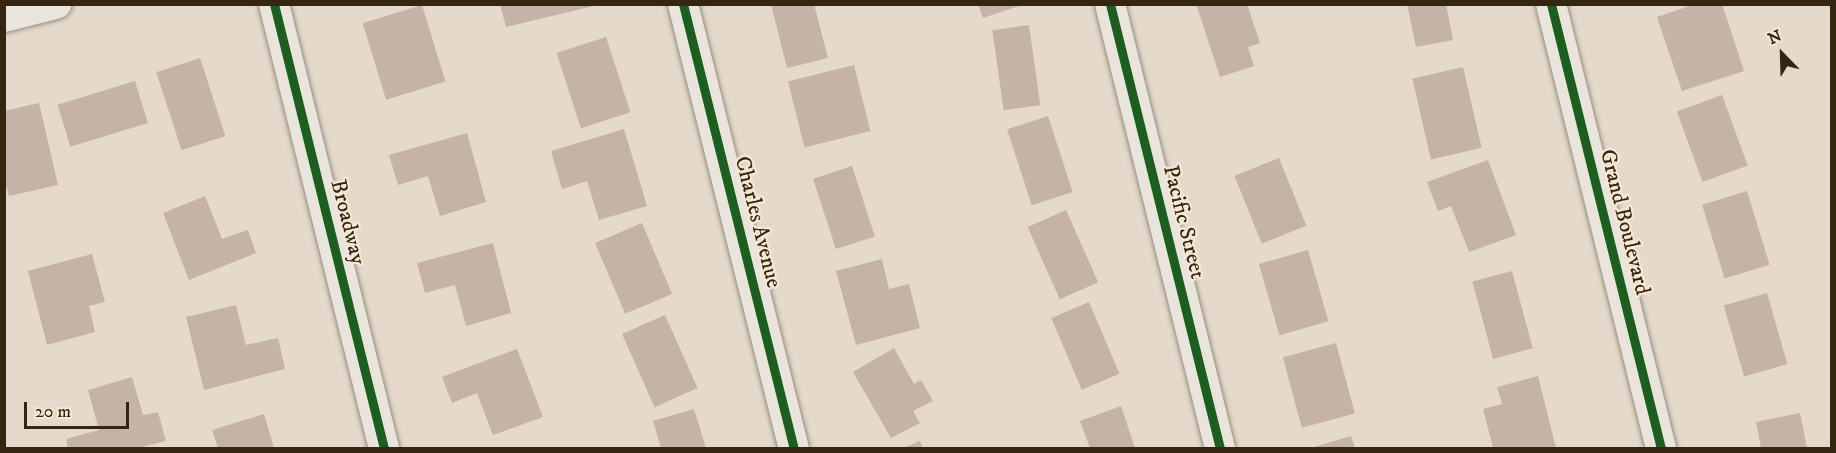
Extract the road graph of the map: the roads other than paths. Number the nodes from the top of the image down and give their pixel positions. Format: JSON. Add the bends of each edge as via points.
{"nodes":[{"id":1,"x":56,"y":4,"type":"edge"},
{"id":2,"x":274,"y":4,"type":"edge"},
{"id":3,"x":683,"y":4,"type":"edge"},
{"id":4,"x":1110,"y":4,"type":"edge"},
{"id":5,"x":1551,"y":4,"type":"edge"},
{"id":6,"x":4,"y":17,"type":"edge"},
{"id":7,"x":384,"y":448,"type":"edge"},
{"id":8,"x":794,"y":448,"type":"edge"},
{"id":9,"x":1220,"y":448,"type":"edge"},
{"id":10,"x":1661,"y":448,"type":"edge"}],
"edges":[{"from":1,"to":6,"type":"street"},
{"from":2,"to":7,"type":"street","name":"Broadway"},
{"from":3,"to":8,"type":"street","name":"Charles Avenue"},
{"from":4,"to":9,"type":"street","name":"Pacific Street"},
{"from":5,"to":10,"type":"street","name":"Grand Boulevard"}]}
